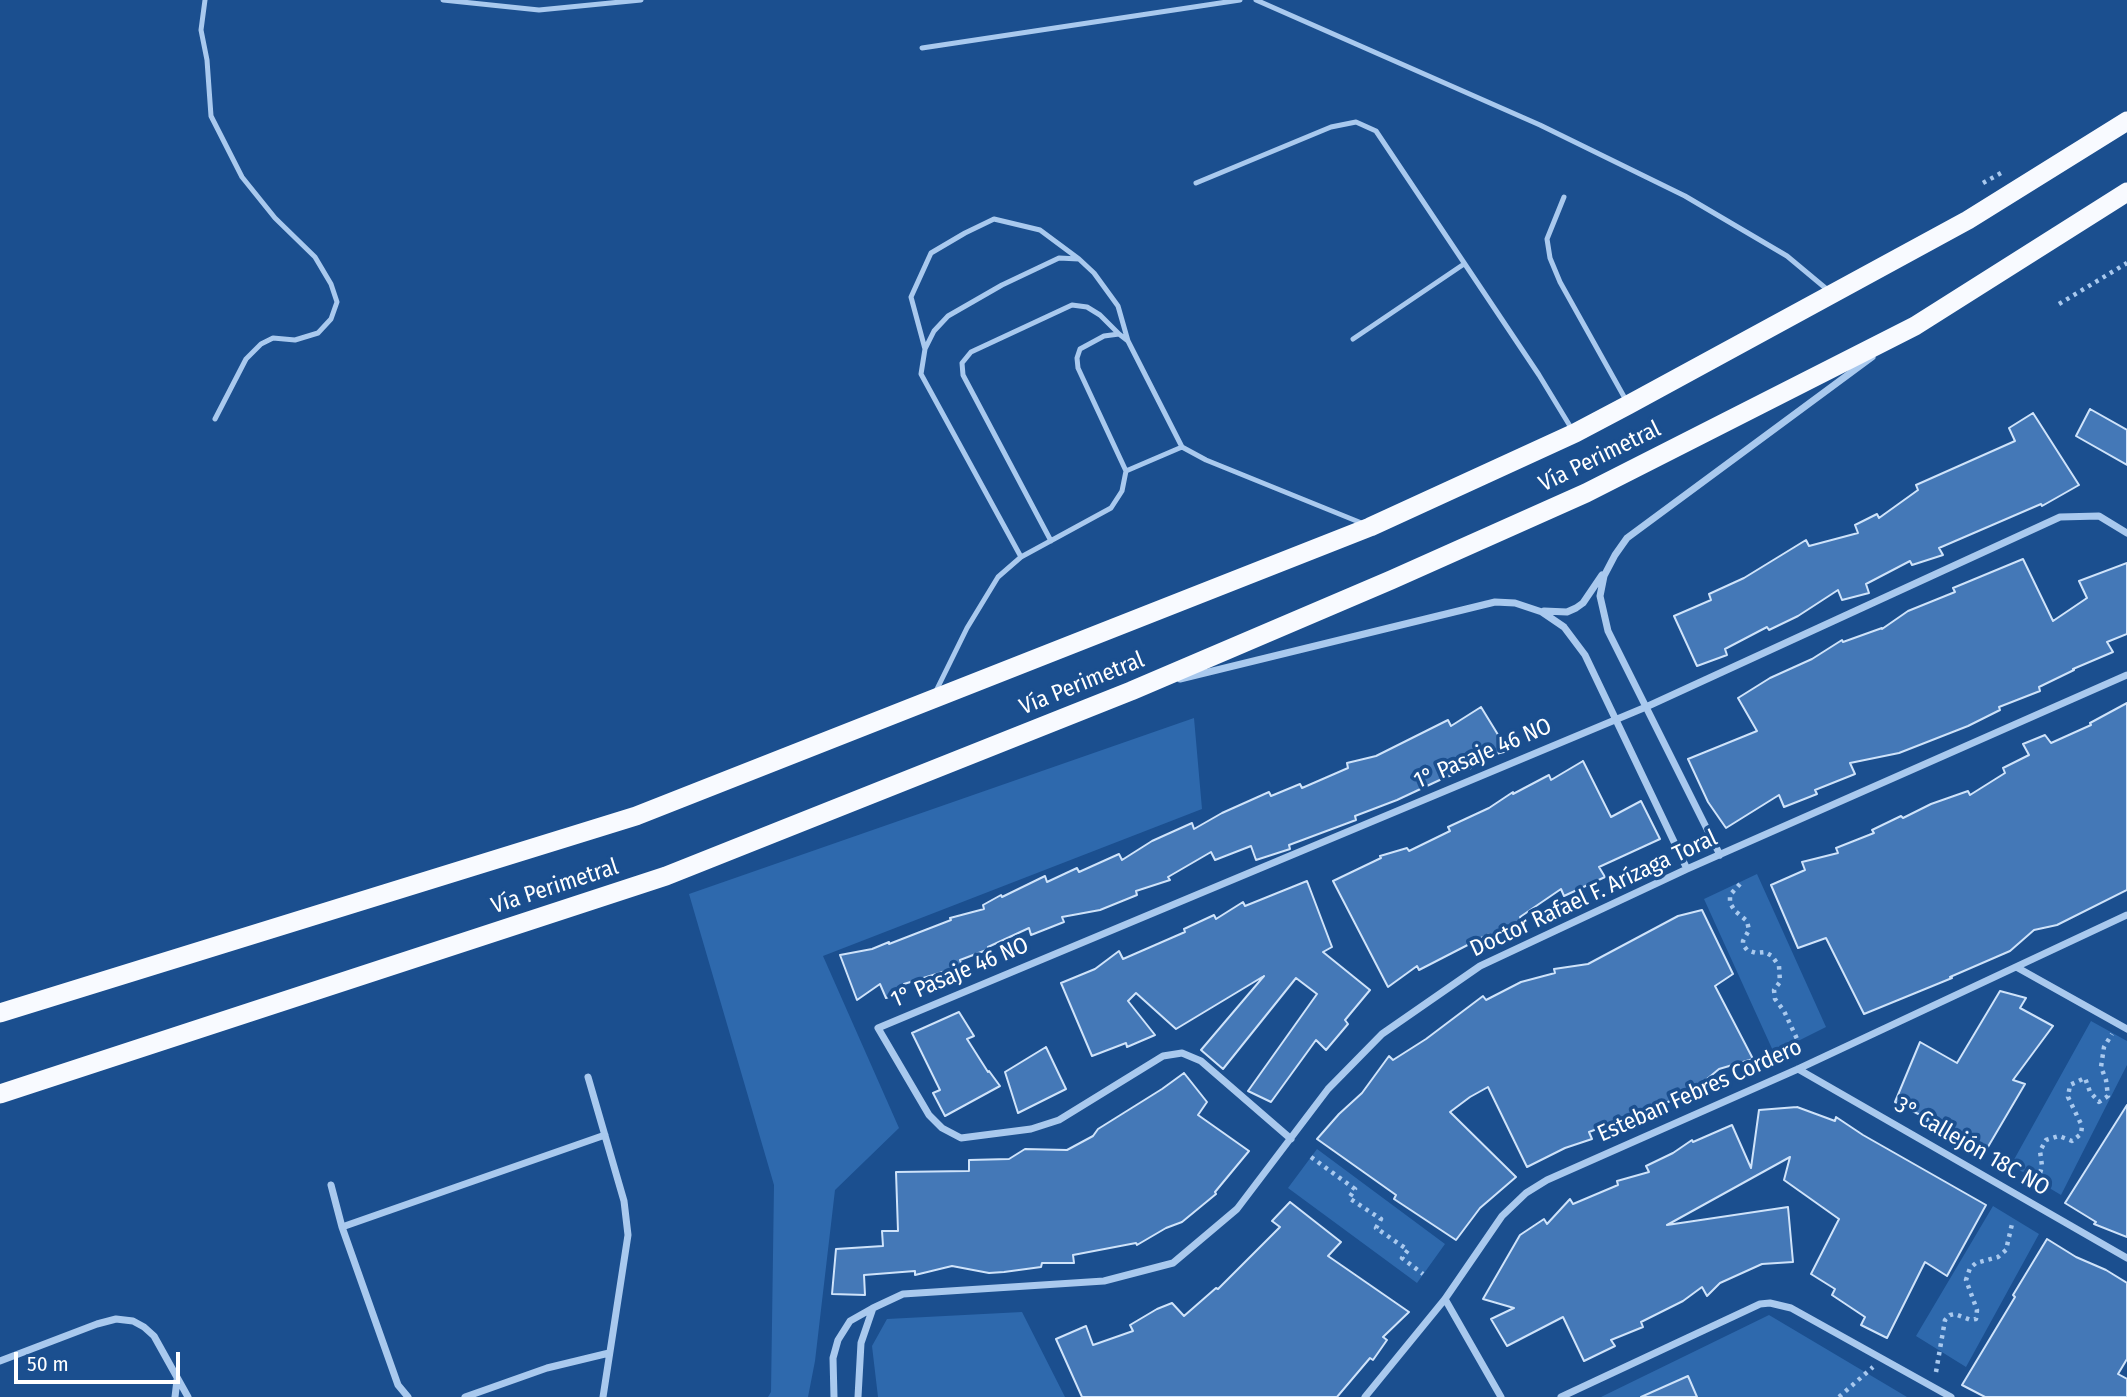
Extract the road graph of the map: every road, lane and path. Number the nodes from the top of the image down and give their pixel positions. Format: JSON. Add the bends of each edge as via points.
{"nodes":[{"id":1,"x":205,"y":0,"type":"edge"},
{"id":2,"x":443,"y":0,"type":"edge"},
{"id":3,"x":641,"y":0,"type":"edge"},
{"id":4,"x":1240,"y":0,"type":"edge"},
{"id":5,"x":1256,"y":0,"type":"edge"},
{"id":6,"x":922,"y":48,"type":"dead end"},
{"id":7,"x":2127,"y":121,"type":"edge"},
{"id":8,"x":1196,"y":183,"type":"dead end"},
{"id":9,"x":2127,"y":192,"type":"edge"},
{"id":10,"x":1564,"y":197,"type":"dead end"},
{"id":11,"x":1079,"y":259,"type":"junction"},
{"id":12,"x":2127,"y":263,"type":"edge"},
{"id":13,"x":1464,"y":264,"type":"junction"},
{"id":14,"x":1831,"y":293,"type":"junction"},
{"id":15,"x":2059,"y":304,"type":"dead end"},
{"id":16,"x":1915,"y":326,"type":"junction"},
{"id":17,"x":1119,"y":334,"type":"junction"},
{"id":18,"x":1353,"y":339,"type":"dead end"},
{"id":19,"x":1128,"y":341,"type":"junction"},
{"id":20,"x":925,"y":349,"type":"junction"},
{"id":21,"x":1628,"y":405,"type":"junction"},
{"id":22,"x":215,"y":419,"type":"dead end"},
{"id":23,"x":1575,"y":433,"type":"junction"},
{"id":24,"x":1182,"y":447,"type":"junction"},
{"id":25,"x":1126,"y":471,"type":"junction"},
{"id":26,"x":1370,"y":527,"type":"junction"},
{"id":27,"x":2127,"y":533,"type":"edge"},
{"id":28,"x":1051,"y":541,"type":"junction"},
{"id":29,"x":1021,"y":557,"type":"junction"},
{"id":30,"x":1612,"y":560,"type":"junction"},
{"id":31,"x":1530,"y":608,"type":"junction"},
{"id":32,"x":2127,"y":675,"type":"edge"},
{"id":33,"x":1131,"y":691,"type":"junction"},
{"id":34,"x":932,"y":699,"type":"junction"},
{"id":35,"x":1646,"y":706,"type":"junction"},
{"id":36,"x":1615,"y":720,"type":"junction"},
{"id":37,"x":1720,"y":855,"type":"junction"},
{"id":38,"x":1686,"y":869,"type":"junction"},
{"id":39,"x":1740,"y":884,"type":"dead end"},
{"id":40,"x":2127,"y":915,"type":"edge"},
{"id":41,"x":2018,"y":968,"type":"junction"},
{"id":42,"x":0,"y":1013,"type":"edge"},
{"id":43,"x":2127,"y":1029,"type":"edge"},
{"id":44,"x":2112,"y":1033,"type":"dead end"},
{"id":45,"x":1798,"y":1041,"type":"dead end"},
{"id":46,"x":1798,"y":1069,"type":"junction"},
{"id":47,"x":588,"y":1077,"type":"dead end"},
{"id":48,"x":0,"y":1094,"type":"edge"},
{"id":49,"x":605,"y":1135,"type":"junction"},
{"id":50,"x":1291,"y":1139,"type":"junction"},
{"id":51,"x":1311,"y":1157,"type":"dead end"},
{"id":52,"x":2038,"y":1181,"type":"dead end"},
{"id":53,"x":331,"y":1185,"type":"dead end"},
{"id":54,"x":2012,"y":1224,"type":"dead end"},
{"id":55,"x":342,"y":1227,"type":"junction"},
{"id":56,"x":2127,"y":1258,"type":"edge"},
{"id":57,"x":1423,"y":1274,"type":"dead end"},
{"id":58,"x":1445,"y":1299,"type":"junction"},
{"id":59,"x":873,"y":1308,"type":"junction"},
{"id":60,"x":609,"y":1353,"type":"junction"},
{"id":61,"x":1881,"y":1359,"type":"junction"},
{"id":62,"x":0,"y":1361,"type":"edge"},
{"id":63,"x":177,"y":1379,"type":"junction"},
{"id":64,"x":1933,"y":1387,"type":"junction"},
{"id":65,"x":175,"y":1397,"type":"edge"},
{"id":66,"x":188,"y":1397,"type":"edge"},
{"id":67,"x":408,"y":1397,"type":"edge"},
{"id":68,"x":465,"y":1397,"type":"edge"},
{"id":69,"x":603,"y":1397,"type":"edge"},
{"id":70,"x":834,"y":1397,"type":"edge"},
{"id":71,"x":858,"y":1397,"type":"edge"},
{"id":72,"x":1365,"y":1397,"type":"edge"},
{"id":73,"x":1501,"y":1397,"type":"edge"},
{"id":74,"x":1561,"y":1397,"type":"edge"},
{"id":75,"x":1839,"y":1397,"type":"edge"},
{"id":76,"x":1951,"y":1397,"type":"edge"}],
"edges":[{"from":1,"to":22,"type":"lane","via":[[201,30],[211,117],[242,177],[315,257],[337,302],[331,319],[318,333],[295,340],[273,338],[261,344],[246,359]]},
{"from":2,"to":3,"type":"lane","via":[[538,9]]},
{"from":4,"to":6,"type":"lane"},
{"from":5,"to":14,"type":"lane","via":[[1540,125],[1685,196],[1787,256]]},
{"from":7,"to":14,"type":"highway","name":"Vía Perimetral","via":[[1968,220]]},
{"from":8,"to":13,"type":"lane","via":[[1331,127],[1356,122],[1376,131]]},
{"from":9,"to":16,"type":"highway","name":"Vía Perimetral"},
{"from":10,"to":21,"type":"lane","via":[[1547,239],[1550,258]]},
{"from":11,"to":19,"type":"lane","via":[[1118,306]]},
{"from":11,"to":20,"type":"lane","via":[[1059,258],[948,316],[933,331]]},
{"from":11,"to":20,"type":"lane","via":[[1040,230],[994,219],[965,233],[932,253],[911,297]]},
{"from":12,"to":15,"type":"path"},
{"from":13,"to":18,"type":"lane"},
{"from":13,"to":23,"type":"lane"},
{"from":14,"to":21,"type":"highway","name":"Vía Perimetral"},
{"from":16,"to":30,"type":"street","via":[[1643,525]]},
{"from":16,"to":33,"type":"highway","name":"Vía Perimetral","via":[[1586,493]]},
{"from":17,"to":19,"type":"lane"},
{"from":17,"to":25,"type":"lane","via":[[1104,336],[1080,349],[1077,358]]},
{"from":17,"to":28,"type":"lane","via":[[1100,315],[1072,304],[971,352],[962,363],[963,375]]},
{"from":19,"to":24,"type":"lane"},
{"from":20,"to":29,"type":"lane","via":[[921,373]]},
{"from":21,"to":23,"type":"highway","name":"Vía Perimetral"},
{"from":23,"to":26,"type":"highway","name":"Vía Perimetral"},
{"from":24,"to":25,"type":"lane"},
{"from":24,"to":26,"type":"lane"},
{"from":25,"to":28,"type":"lane","via":[[1122,491],[1111,508]]},
{"from":26,"to":34,"type":"highway","name":"Vía Perimetral"},
{"from":27,"to":35,"type":"street","name":"1° Pasaje 46 NO","via":[[2099,516],[2060,517]]},
{"from":28,"to":29,"type":"lane"},
{"from":29,"to":34,"type":"lane","via":[[987,592]]},
{"from":30,"to":31,"type":"street","via":[[1576,608],[1553,613]]},
{"from":30,"to":35,"type":"street","via":[[1600,596],[1608,631]]},
{"from":31,"to":33,"type":"street","via":[[1495,602]]},
{"from":31,"to":36,"type":"street","via":[[1564,627],[1580,647]]},
{"from":32,"to":37,"type":"street","name":"Doctor Rafael F. Arízaga Toral"},
{"from":33,"to":48,"type":"highway","name":"Vía Perimetral","via":[[666,876]]},
{"from":34,"to":42,"type":"highway","name":"Vía Perimetral","via":[[636,816]]},
{"from":35,"to":36,"type":"street","name":"1° Pasaje 46 NO"},
{"from":35,"to":37,"type":"street"},
{"from":36,"to":38,"type":"street"},
{"from":36,"to":50,"type":"street","name":"1° Pasaje 46 NO","via":[[878,1028],[929,1115],[961,1139],[1031,1129],[1059,1119],[1163,1056],[1182,1053],[1201,1060]]},
{"from":37,"to":38,"type":"street","name":"Doctor Rafael F. Arízaga Toral"},
{"from":38,"to":50,"type":"street","name":"Doctor Rafael F. Arízaga Toral","via":[[1480,966],[1382,1034],[1328,1089]]},
{"from":39,"to":45,"type":"path","via":[[1730,895],[1730,903],[1747,921],[1743,945],[1772,956],[1779,966],[1775,999]]},
{"from":40,"to":41,"type":"street","name":"Esteban Febres Cordero"},
{"from":41,"to":43,"type":"street"},
{"from":41,"to":46,"type":"street","name":"Esteban Febres Cordero"},
{"from":44,"to":52,"type":"path","via":[[2101,1067],[2108,1096],[2099,1102],[2085,1078],[2070,1085],[2068,1097],[2082,1126],[2081,1134],[2073,1141],[2059,1136],[2046,1140],[2040,1151]]},
{"from":46,"to":56,"type":"street","name":"3° Callejón 18C NO"},
{"from":46,"to":58,"type":"street","name":"Esteban Febres Cordero","via":[[1526,1193],[1502,1216]]},
{"from":47,"to":49,"type":"street"},
{"from":49,"to":55,"type":"street"},
{"from":49,"to":60,"type":"street","via":[[624,1201],[628,1234]]},
{"from":50,"to":59,"type":"street","name":"Doctor Rafael F. Arízaga Toral","via":[[1237,1209],[1173,1263],[1104,1281],[904,1294]]},
{"from":51,"to":57,"type":"path","via":[[1355,1189],[1349,1198],[1381,1219],[1376,1228],[1408,1250],[1402,1258]]},
{"from":53,"to":55,"type":"street"},
{"from":54,"to":64,"type":"path","via":[[2006,1250],[1970,1268],[1966,1280],[1976,1319],[1955,1314],[1945,1320]]},
{"from":55,"to":67,"type":"street","via":[[398,1385]]},
{"from":58,"to":72,"type":"street","name":"Esteban Febres Cordero"},
{"from":58,"to":73,"type":"street"},
{"from":59,"to":70,"type":"street","name":"Doctor Rafael F. Arízaga Toral","via":[[850,1321],[838,1340],[833,1358]]},
{"from":59,"to":71,"type":"street","via":[[861,1343]]},
{"from":60,"to":68,"type":"street","via":[[547,1368]]},
{"from":60,"to":69,"type":"street"},
{"from":61,"to":64,"type":"street"},
{"from":61,"to":74,"type":"street","via":[[1791,1308],[1760,1304]]},
{"from":61,"to":75,"type":"path"},
{"from":62,"to":63,"type":"street","via":[[116,1319],[133,1321],[154,1336]]},
{"from":63,"to":65,"type":"street"},
{"from":63,"to":66,"type":"street"},
{"from":64,"to":76,"type":"street"}]}
